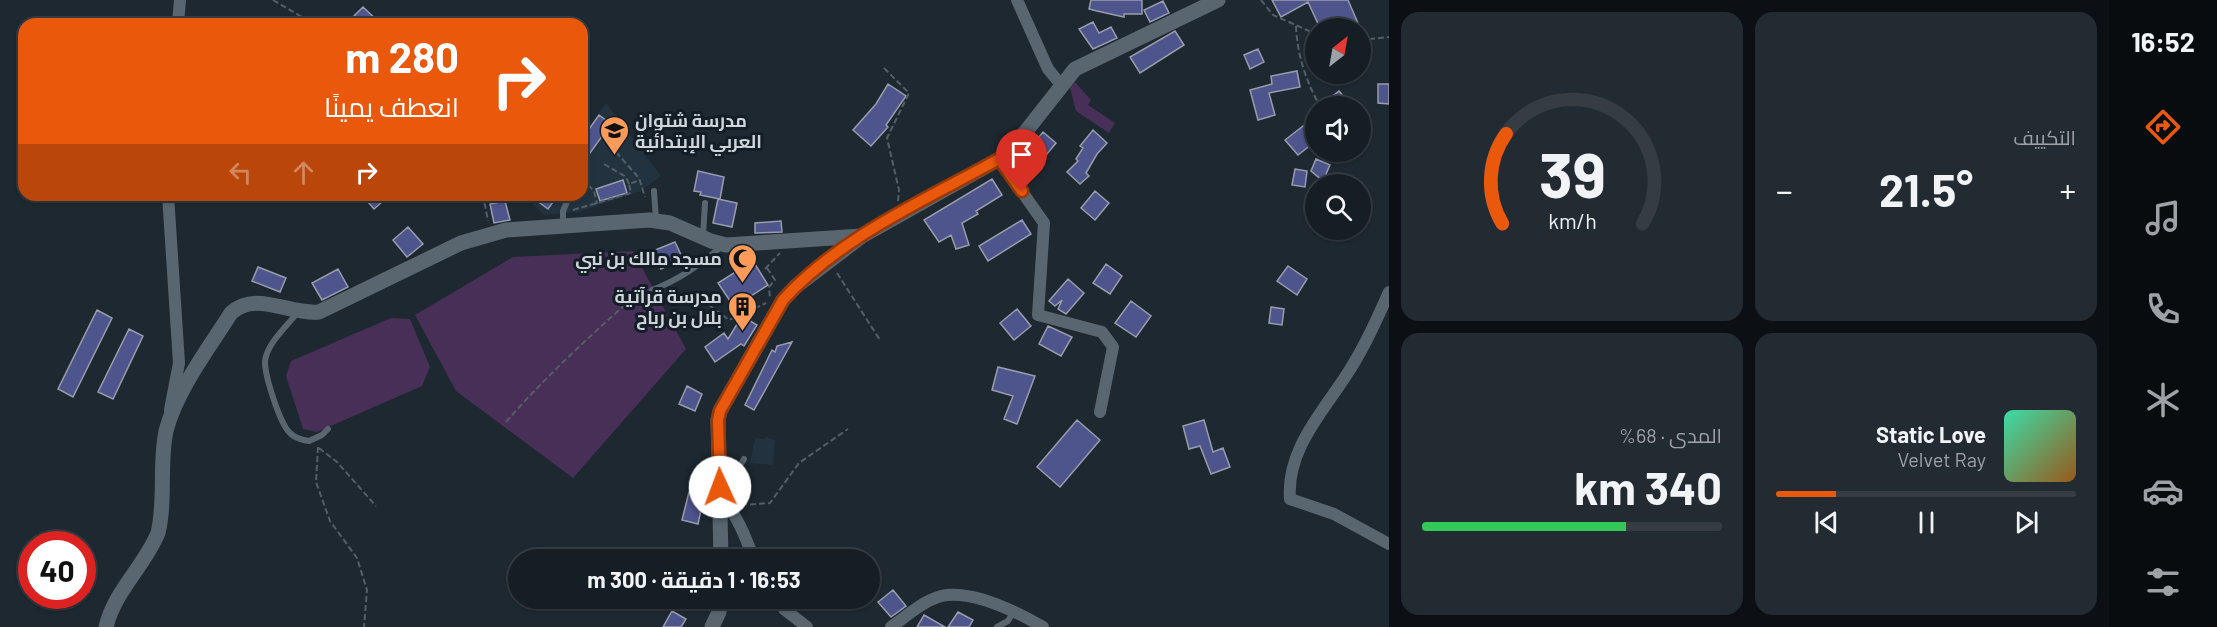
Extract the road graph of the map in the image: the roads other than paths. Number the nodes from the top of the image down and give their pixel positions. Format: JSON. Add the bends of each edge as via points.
{"nodes":[{"id":1,"x":180,"y":0,"type":"edge"},
{"id":2,"x":1017,"y":0,"type":"edge"},
{"id":3,"x":1218,"y":0,"type":"edge"},
{"id":4,"x":178,"y":18,"type":"edge"},
{"id":5,"x":1062,"y":86,"type":"junction"},
{"id":6,"x":999,"y":159,"type":"junction"},
{"id":7,"x":654,"y":191,"type":"dead end"},
{"id":8,"x":168,"y":201,"type":"edge"},
{"id":9,"x":568,"y":201,"type":"edge"},
{"id":10,"x":705,"y":203,"type":"dead end"},
{"id":11,"x":563,"y":218,"type":"junction"},
{"id":12,"x":654,"y":220,"type":"junction"},
{"id":13,"x":862,"y":236,"type":"junction"},
{"id":14,"x":703,"y":238,"type":"junction"},
{"id":15,"x":724,"y":244,"type":"junction"},
{"id":16,"x":652,"y":290,"type":"road end"},
{"id":17,"x":1389,"y":292,"type":"edge"},
{"id":18,"x":299,"y":312,"type":"junction"},
{"id":19,"x":1100,"y":412,"type":"dead end"},
{"id":20,"x":167,"y":429,"type":"junction"},
{"id":21,"x":328,"y":429,"type":"dead end"},
{"id":22,"x":744,"y":459,"type":"dead end"},
{"id":23,"x":723,"y":497,"type":"junction"},
{"id":24,"x":1389,"y":544,"type":"edge"},
{"id":25,"x":721,"y":549,"type":"edge"},
{"id":26,"x":749,"y":549,"type":"edge"},
{"id":27,"x":720,"y":609,"type":"edge"},
{"id":28,"x":784,"y":609,"type":"edge"},
{"id":29,"x":1011,"y":620,"type":"edge"},
{"id":30,"x":106,"y":627,"type":"edge"},
{"id":31,"x":712,"y":627,"type":"edge"},
{"id":32,"x":807,"y":627,"type":"edge"},
{"id":33,"x":891,"y":627,"type":"edge"},
{"id":34,"x":997,"y":627,"type":"edge"},
{"id":35,"x":1042,"y":627,"type":"edge"}],
"edges":[{"from":1,"to":4,"type":"street"},
{"from":2,"to":5,"type":"street","via":[[1048,69]]},
{"from":3,"to":5,"type":"street","via":[[1075,69]]},
{"from":5,"to":6,"type":"street","via":[[1008,154]]},
{"from":6,"to":13,"type":"street"},
{"from":6,"to":19,"type":"street","via":[[1044,223],[1038,315],[1102,332],[1113,347]]},
{"from":7,"to":12,"type":"lane"},
{"from":8,"to":20,"type":"street","via":[[179,363]]},
{"from":9,"to":11,"type":"lane"},
{"from":10,"to":14,"type":"lane"},
{"from":11,"to":12,"type":"street"},
{"from":11,"to":18,"type":"street","via":[[461,243],[328,309]]},
{"from":12,"to":14,"type":"street"},
{"from":13,"to":15,"type":"street"},
{"from":13,"to":23,"type":"street","via":[[783,300],[720,411]]},
{"from":14,"to":15,"type":"street"},
{"from":15,"to":16,"type":"lane","via":[[690,272]]},
{"from":17,"to":24,"type":"street","via":[[1369,338],[1311,425],[1288,481],[1290,499],[1334,514]]},
{"from":18,"to":20,"type":"street","via":[[254,302],[231,313],[185,388]]},
{"from":18,"to":21,"type":"lane","via":[[269,349],[265,362],[273,397],[280,418],[295,436],[309,441]]},
{"from":20,"to":30,"type":"street","via":[[158,533],[118,595]]},
{"from":22,"to":23,"type":"lane"},
{"from":23,"to":25,"type":"street"},
{"from":23,"to":26,"type":"street"},
{"from":27,"to":31,"type":"street"},
{"from":28,"to":32,"type":"street"},
{"from":29,"to":33,"type":"street","via":[[969,597],[946,595]]},
{"from":29,"to":34,"type":"lane"},
{"from":29,"to":35,"type":"street"}]}
